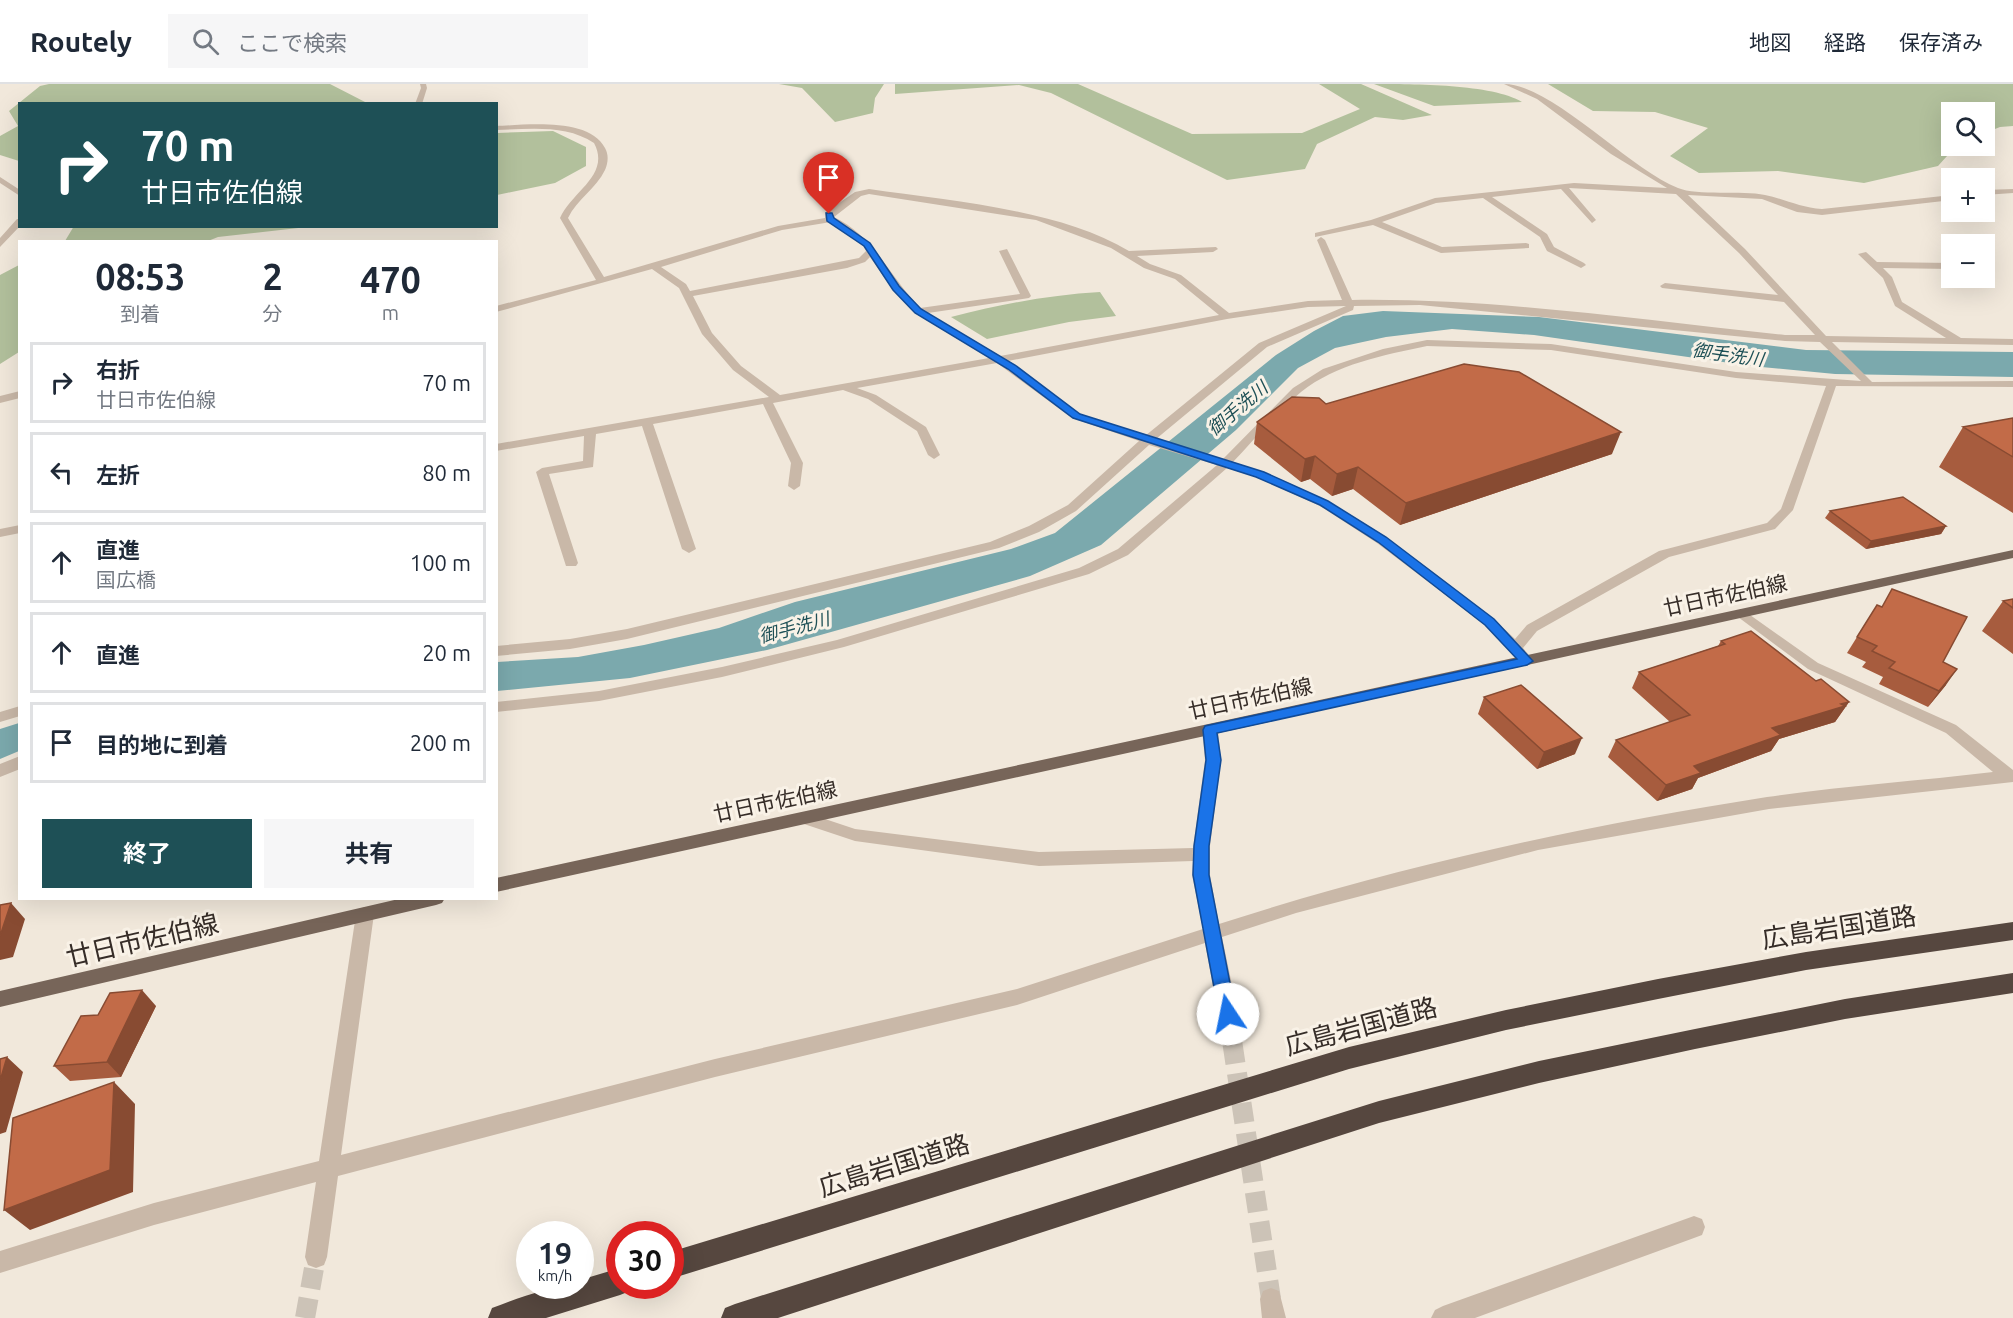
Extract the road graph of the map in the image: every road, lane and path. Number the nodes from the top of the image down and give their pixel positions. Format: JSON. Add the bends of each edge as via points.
{"nodes":[{"id":1,"x":423,"y":84,"type":"edge"},
{"id":2,"x":1506,"y":84,"type":"edge"},
{"id":3,"x":419,"y":102,"type":"edge"},
{"id":4,"x":498,"y":128,"type":"edge"},
{"id":5,"x":0,"y":178,"type":"edge"},
{"id":6,"x":1563,"y":186,"type":"junction"},
{"id":7,"x":1676,"y":190,"type":"junction"},
{"id":8,"x":2013,"y":191,"type":"edge"},
{"id":9,"x":18,"y":192,"type":"edge"},
{"id":10,"x":1995,"y":192,"type":"edge"},
{"id":11,"x":1484,"y":195,"type":"junction"},
{"id":12,"x":1941,"y":198,"type":"edge"},
{"id":13,"x":830,"y":219,"type":"junction"},
{"id":14,"x":1592,"y":220,"type":"dead end"},
{"id":15,"x":1374,"y":222,"type":"junction"},
{"id":16,"x":18,"y":223,"type":"edge"},
{"id":17,"x":0,"y":244,"type":"edge"},
{"id":18,"x":1526,"y":246,"type":"dead end"},
{"id":19,"x":1213,"y":249,"type":"dead end"},
{"id":20,"x":872,"y":250,"type":"junction"},
{"id":21,"x":1004,"y":251,"type":"dead end"},
{"id":22,"x":1863,"y":254,"type":"dead end"},
{"id":23,"x":1130,"y":255,"type":"junction"},
{"id":24,"x":1581,"y":265,"type":"dead end"},
{"id":25,"x":1875,"y":265,"type":"junction"},
{"id":26,"x":1941,"y":266,"type":"edge"},
{"id":27,"x":656,"y":267,"type":"junction"},
{"id":28,"x":602,"y":281,"type":"junction"},
{"id":29,"x":1665,"y":286,"type":"dead end"},
{"id":30,"x":687,"y":294,"type":"junction"},
{"id":31,"x":1787,"y":299,"type":"junction"},
{"id":32,"x":1348,"y":303,"type":"junction"},
{"id":33,"x":1364,"y":303,"type":"junction"},
{"id":34,"x":498,"y":308,"type":"edge"},
{"id":35,"x":918,"y":311,"type":"junction"},
{"id":36,"x":1227,"y":316,"type":"junction"},
{"id":37,"x":1958,"y":341,"type":"junction"},
{"id":38,"x":2013,"y":342,"type":"edge"},
{"id":39,"x":1828,"y":343,"type":"junction"},
{"id":40,"x":997,"y":360,"type":"junction"},
{"id":41,"x":1867,"y":381,"type":"junction"},
{"id":42,"x":1832,"y":383,"type":"junction"},
{"id":43,"x":2013,"y":384,"type":"edge"},
{"id":44,"x":844,"y":387,"type":"junction"},
{"id":45,"x":18,"y":395,"type":"edge"},
{"id":46,"x":0,"y":400,"type":"edge"},
{"id":47,"x":773,"y":400,"type":"junction"},
{"id":48,"x":647,"y":423,"type":"junction"},
{"id":49,"x":590,"y":432,"type":"junction"},
{"id":50,"x":1150,"y":441,"type":"junction"},
{"id":51,"x":498,"y":448,"type":"edge"},
{"id":52,"x":933,"y":455,"type":"dead end"},
{"id":53,"x":1220,"y":461,"type":"junction"},
{"id":54,"x":794,"y":486,"type":"dead end"},
{"id":55,"x":18,"y":529,"type":"edge"},
{"id":56,"x":0,"y":532,"type":"edge"},
{"id":57,"x":689,"y":549,"type":"dead end"},
{"id":58,"x":2013,"y":554,"type":"edge"},
{"id":59,"x":571,"y":563,"type":"dead end"},
{"id":60,"x":1743,"y":614,"type":"junction"},
{"id":61,"x":1516,"y":647,"type":"junction"},
{"id":62,"x":498,"y":651,"type":"edge"},
{"id":63,"x":1527,"y":661,"type":"junction"},
{"id":64,"x":498,"y":707,"type":"edge"},
{"id":65,"x":18,"y":712,"type":"edge"},
{"id":66,"x":0,"y":717,"type":"edge"},
{"id":67,"x":1210,"y":730,"type":"junction"},
{"id":68,"x":18,"y":763,"type":"edge"},
{"id":69,"x":0,"y":771,"type":"edge"},
{"id":70,"x":2010,"y":776,"type":"edge"},
{"id":71,"x":804,"y":818,"type":"junction"},
{"id":72,"x":1201,"y":854,"type":"junction"},
{"id":73,"x":498,"y":885,"type":"edge"},
{"id":74,"x":427,"y":900,"type":"edge"},
{"id":75,"x":365,"y":914,"type":"junction"},
{"id":76,"x":2013,"y":931,"type":"edge"},
{"id":77,"x":1212,"y":935,"type":"junction"},
{"id":78,"x":2013,"y":983,"type":"edge"},
{"id":79,"x":0,"y":999,"type":"edge"},
{"id":80,"x":1228,"y":1014,"type":"tunnel mouth"},
{"id":81,"x":328,"y":1169,"type":"junction"},
{"id":82,"x":1694,"y":1227,"type":"dead end"},
{"id":83,"x":316,"y":1257,"type":"tunnel mouth"},
{"id":84,"x":0,"y":1262,"type":"edge"},
{"id":85,"x":684,"y":1262,"type":"edge"},
{"id":86,"x":606,"y":1285,"type":"edge"},
{"id":87,"x":502,"y":1318,"type":"edge"},
{"id":88,"x":735,"y":1318,"type":"edge"},
{"id":89,"x":1443,"y":1318,"type":"edge"}],
"edges":[{"from":1,"to":3,"type":"street"},
{"from":2,"to":7,"type":"street","via":[[1540,97],[1614,152]]},
{"from":4,"to":28,"type":"street","via":[[570,129],[590,134],[601,144],[604,166],[570,204],[564,218]]},
{"from":5,"to":9,"type":"street"},
{"from":6,"to":7,"type":"street"},
{"from":6,"to":11,"type":"street"},
{"from":6,"to":14,"type":"street"},
{"from":7,"to":12,"type":"street","via":[[1763,197],[1800,210],[1822,212]]},
{"from":7,"to":31,"type":"street"},
{"from":8,"to":10,"type":"street"},
{"from":11,"to":15,"type":"street","via":[[1435,201]]},
{"from":11,"to":24,"type":"street","via":[[1544,236],[1550,249]]},
{"from":13,"to":20,"type":"street"},
{"from":13,"to":23,"type":"street","via":[[829,214],[858,194],[875,191],[1038,218]]},
{"from":13,"to":27,"type":"street","via":[[781,228]]},
{"from":15,"to":18,"type":"street","via":[[1441,250]]},
{"from":15,"to":32,"type":"street","via":[[1319,238]]},
{"from":16,"to":17,"type":"street"},
{"from":19,"to":23,"type":"street"},
{"from":20,"to":30,"type":"street","via":[[862,260],[847,265]]},
{"from":20,"to":35,"type":"street","via":[[896,288]]},
{"from":21,"to":35,"type":"street","via":[[1026,296]]},
{"from":22,"to":25,"type":"street"},
{"from":23,"to":36,"type":"street","via":[[1178,277]]},
{"from":25,"to":26,"type":"street"},
{"from":25,"to":37,"type":"street","via":[[1887,277],[1898,304]]},
{"from":27,"to":28,"type":"street"},
{"from":27,"to":30,"type":"street","via":[[683,286]]},
{"from":28,"to":34,"type":"street"},
{"from":29,"to":31,"type":"street"},
{"from":30,"to":47,"type":"street","via":[[706,334]]},
{"from":31,"to":39,"type":"street"},
{"from":32,"to":33,"type":"street"},
{"from":32,"to":36,"type":"street","via":[[1308,304]]},
{"from":33,"to":39,"type":"street","via":[[1489,307]]},
{"from":33,"to":50,"type":"street","via":[[1263,345]]},
{"from":35,"to":40,"type":"street"},
{"from":36,"to":40,"type":"street"},
{"from":37,"to":38,"type":"street"},
{"from":37,"to":39,"type":"street"},
{"from":39,"to":41,"type":"street"},
{"from":40,"to":44,"type":"street"},
{"from":40,"to":50,"type":"street","via":[[1076,416]]},
{"from":41,"to":42,"type":"street"},
{"from":41,"to":43,"type":"street"},
{"from":42,"to":53,"type":"street","via":[[1736,375],[1551,347],[1427,343],[1387,351],[1327,371],[1297,390]]},
{"from":42,"to":61,"type":"street","via":[[1781,519],[1757,531],[1664,554],[1532,628]]},
{"from":44,"to":47,"type":"street"},
{"from":44,"to":52,"type":"street","via":[[872,397],[922,429]]},
{"from":45,"to":46,"type":"street"},
{"from":47,"to":48,"type":"street"},
{"from":47,"to":54,"type":"street","via":[[797,463]]},
{"from":48,"to":49,"type":"street"},
{"from":48,"to":57,"type":"street"},
{"from":49,"to":51,"type":"street"},
{"from":49,"to":59,"type":"street","via":[[589,464],[542,472]]},
{"from":50,"to":53,"type":"street"},
{"from":50,"to":62,"type":"street","via":[[1072,508],[994,545],[627,634]]},
{"from":53,"to":61,"type":"street","via":[[1292,488],[1354,520],[1490,622]]},
{"from":53,"to":64,"type":"street","via":[[1123,552],[1043,585],[839,644],[722,672],[599,696]]},
{"from":55,"to":56,"type":"street"},
{"from":58,"to":60,"type":"main road","name":"廿日市佐伯線"},
{"from":60,"to":63,"type":"main road","name":"廿日市佐伯線"},
{"from":60,"to":70,"type":"street","via":[[1813,666],[1951,729]]},
{"from":61,"to":63,"type":"street"},
{"from":63,"to":67,"type":"main road","name":"廿日市佐伯線"},
{"from":65,"to":66,"type":"street"},
{"from":67,"to":71,"type":"main road","name":"廿日市佐伯線"},
{"from":67,"to":72,"type":"street","via":[[1213,760]]},
{"from":68,"to":69,"type":"street"},
{"from":70,"to":77,"type":"street","via":[[1769,803],[1538,844],[1296,906]]},
{"from":71,"to":72,"type":"street","via":[[855,835],[1039,859]]},
{"from":71,"to":73,"type":"main road","name":"廿日市佐伯線"},
{"from":72,"to":77,"type":"street"},
{"from":74,"to":75,"type":"main road","name":"廿日市佐伯線"},
{"from":75,"to":79,"type":"main road","name":"廿日市佐伯線"},
{"from":75,"to":81,"type":"street"},
{"from":76,"to":85,"type":"highway","name":"広島岩国道路","via":[[1806,961],[1658,989],[1348,1058]]},
{"from":77,"to":80,"type":"street"},
{"from":77,"to":81,"type":"street","via":[[1017,997],[715,1068]]},
{"from":78,"to":88,"type":"highway","via":[[1845,1009],[1706,1037],[1539,1072],[1379,1112]]},
{"from":81,"to":83,"type":"street"},
{"from":81,"to":84,"type":"street","via":[[154,1214]]},
{"from":82,"to":89,"type":"street"},
{"from":86,"to":87,"type":"highway"}]}
